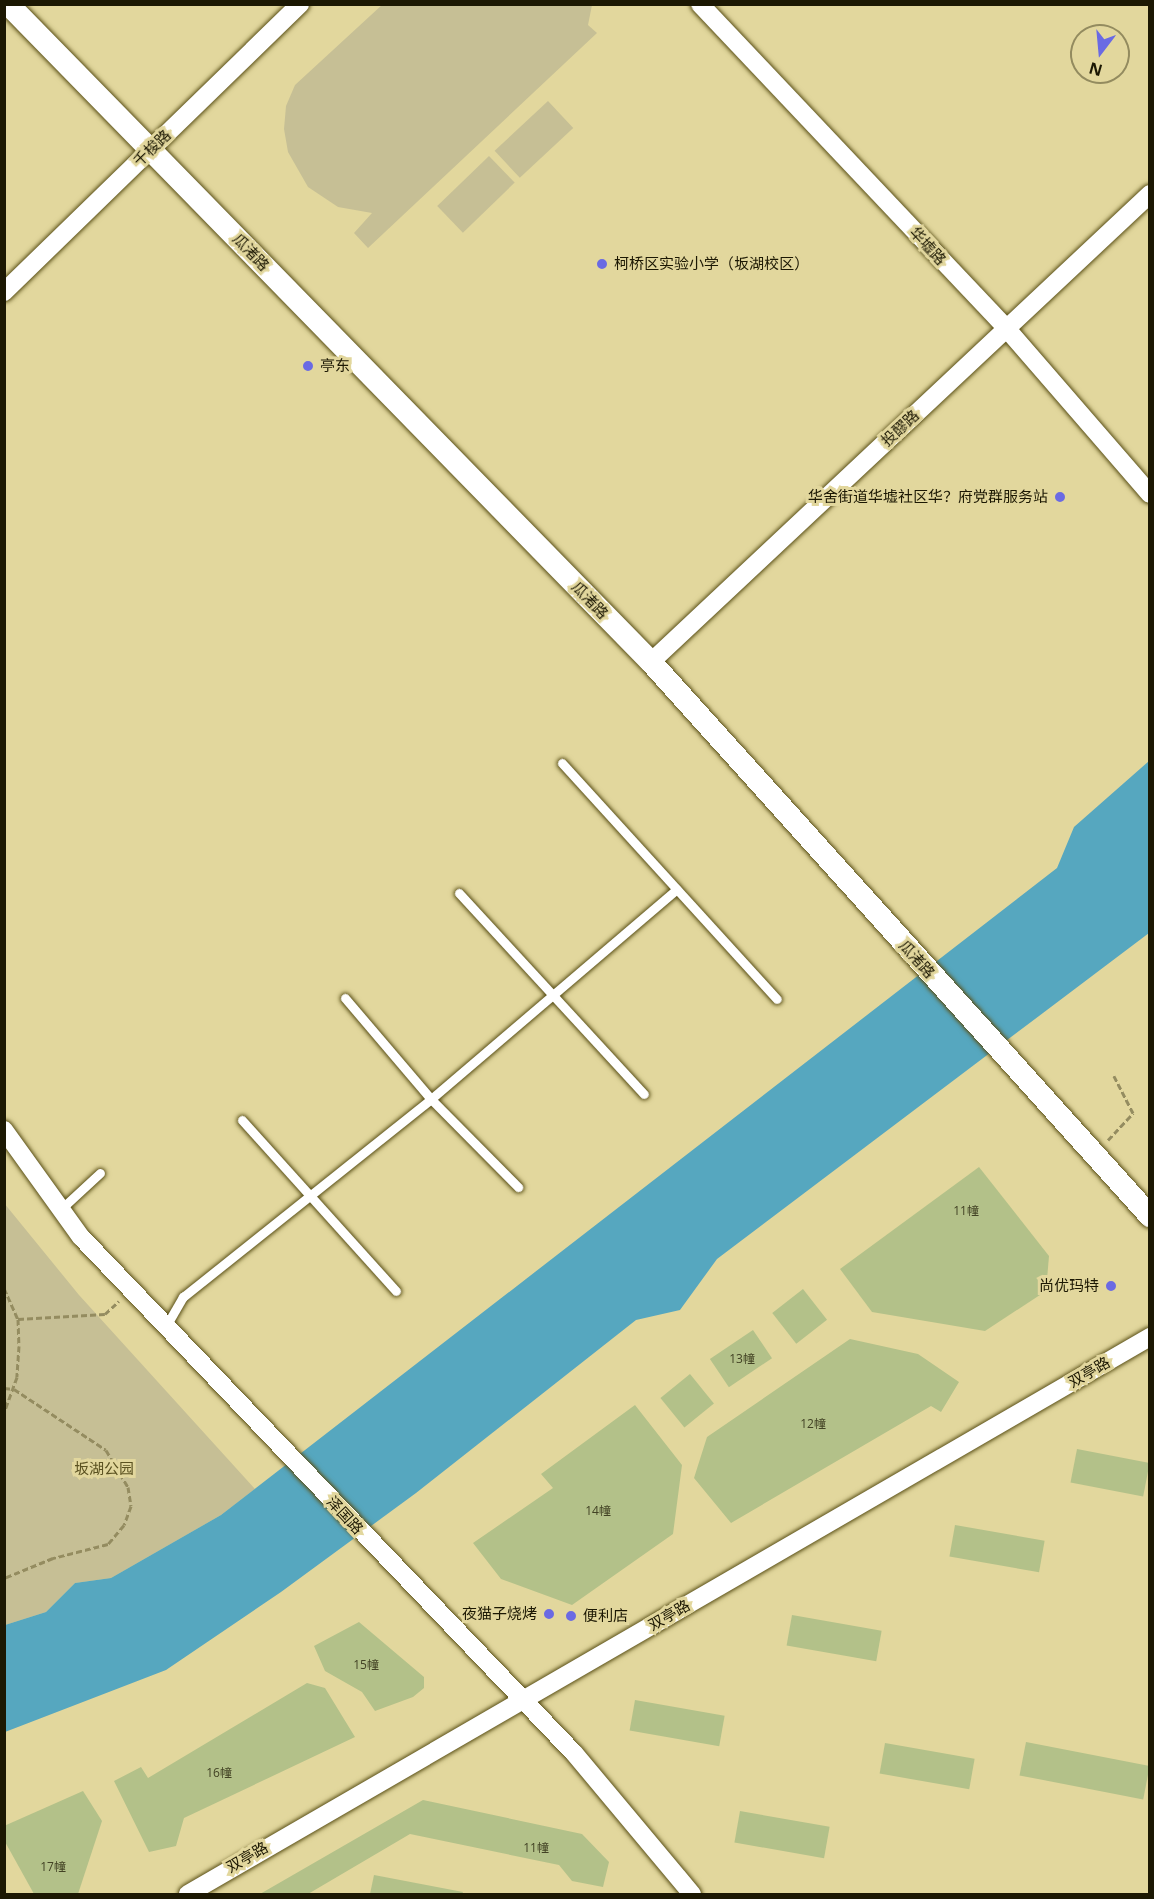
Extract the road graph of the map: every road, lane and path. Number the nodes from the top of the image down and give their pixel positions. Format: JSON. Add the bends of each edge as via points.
{"nodes":[{"id":1,"x":8,"y":4,"type":"edge"},
{"id":2,"x":300,"y":4,"type":"edge"},
{"id":3,"x":700,"y":4,"type":"edge"},
{"id":4,"x":151,"y":149,"type":"junction"},
{"id":5,"x":1149,"y":194,"type":"edge"},
{"id":6,"x":4,"y":291,"type":"edge"},
{"id":7,"x":1007,"y":329,"type":"junction"},
{"id":8,"x":1149,"y":494,"type":"edge"},
{"id":9,"x":651,"y":662,"type":"junction"},
{"id":10,"x":562,"y":763,"type":"dead end"},
{"id":11,"x":677,"y":889,"type":"junction"},
{"id":12,"x":459,"y":893,"type":"dead end"},
{"id":13,"x":554,"y":995,"type":"junction"},
{"id":14,"x":345,"y":998,"type":"dead end"},
{"id":15,"x":777,"y":999,"type":"dead end"},
{"id":16,"x":1114,"y":1076,"type":"dead end"},
{"id":17,"x":644,"y":1094,"type":"dead end"},
{"id":18,"x":431,"y":1099,"type":"junction"},
{"id":19,"x":242,"y":1120,"type":"dead end"},
{"id":20,"x":4,"y":1130,"type":"edge"},
{"id":21,"x":1095,"y":1155,"type":"junction"},
{"id":22,"x":100,"y":1173,"type":"dead end"},
{"id":23,"x":518,"y":1187,"type":"dead end"},
{"id":24,"x":311,"y":1195,"type":"junction"},
{"id":25,"x":61,"y":1209,"type":"junction"},
{"id":26,"x":1149,"y":1216,"type":"edge"},
{"id":27,"x":4,"y":1288,"type":"edge"},
{"id":28,"x":132,"y":1290,"type":"junction"},
{"id":29,"x":396,"y":1291,"type":"dead end"},
{"id":30,"x":18,"y":1319,"type":"junction"},
{"id":31,"x":166,"y":1326,"type":"junction"},
{"id":32,"x":1149,"y":1337,"type":"edge"},
{"id":33,"x":4,"y":1388,"type":"edge"},
{"id":34,"x":14,"y":1389,"type":"junction"},
{"id":35,"x":4,"y":1412,"type":"edge"},
{"id":36,"x":4,"y":1578,"type":"edge"},
{"id":37,"x":523,"y":1700,"type":"junction"},
{"id":38,"x":189,"y":1894,"type":"edge"},
{"id":39,"x":692,"y":1894,"type":"edge"}],
"edges":[{"from":1,"to":4,"type":"street","name":"瓜渚路"},
{"from":2,"to":4,"type":"street","name":"千梭路"},
{"from":3,"to":7,"type":"street","name":"华墟路"},
{"from":4,"to":6,"type":"street","name":"千梭路"},
{"from":4,"to":9,"type":"street","name":"瓜渚路"},
{"from":5,"to":7,"type":"street","name":"投醪路"},
{"from":7,"to":8,"type":"street","name":"华墟路"},
{"from":7,"to":9,"type":"street","name":"投醪路"},
{"from":9,"to":21,"type":"street","name":"瓜渚路"},
{"from":10,"to":11,"type":"lane"},
{"from":11,"to":13,"type":"lane"},
{"from":11,"to":15,"type":"lane"},
{"from":12,"to":13,"type":"lane"},
{"from":13,"to":17,"type":"lane"},
{"from":13,"to":18,"type":"lane"},
{"from":14,"to":18,"type":"lane"},
{"from":16,"to":21,"type":"path","via":[[1133,1113]]},
{"from":18,"to":23,"type":"lane"},
{"from":18,"to":24,"type":"lane"},
{"from":19,"to":24,"type":"lane"},
{"from":20,"to":25,"type":"street","name":"泽国路"},
{"from":21,"to":26,"type":"street","name":"瓜渚路"},
{"from":22,"to":25,"type":"lane"},
{"from":24,"to":29,"type":"lane"},
{"from":24,"to":31,"type":"lane","via":[[183,1297]]},
{"from":25,"to":28,"type":"street","name":"泽国路","via":[[81,1237]]},
{"from":27,"to":30,"type":"path"},
{"from":28,"to":30,"type":"path","via":[[105,1314]]},
{"from":28,"to":31,"type":"street","name":"泽国路"},
{"from":30,"to":34,"type":"path"},
{"from":31,"to":37,"type":"street","name":"泽国路"},
{"from":32,"to":37,"type":"street","name":"双亭路"},
{"from":33,"to":34,"type":"path"},
{"from":34,"to":35,"type":"path"},
{"from":34,"to":36,"type":"path","via":[[106,1450],[128,1487],[131,1506],[124,1525],[108,1544],[53,1558]]},
{"from":37,"to":38,"type":"street","name":"双亭路"},
{"from":37,"to":39,"type":"street","name":"泽国路","via":[[574,1753]]}]}
